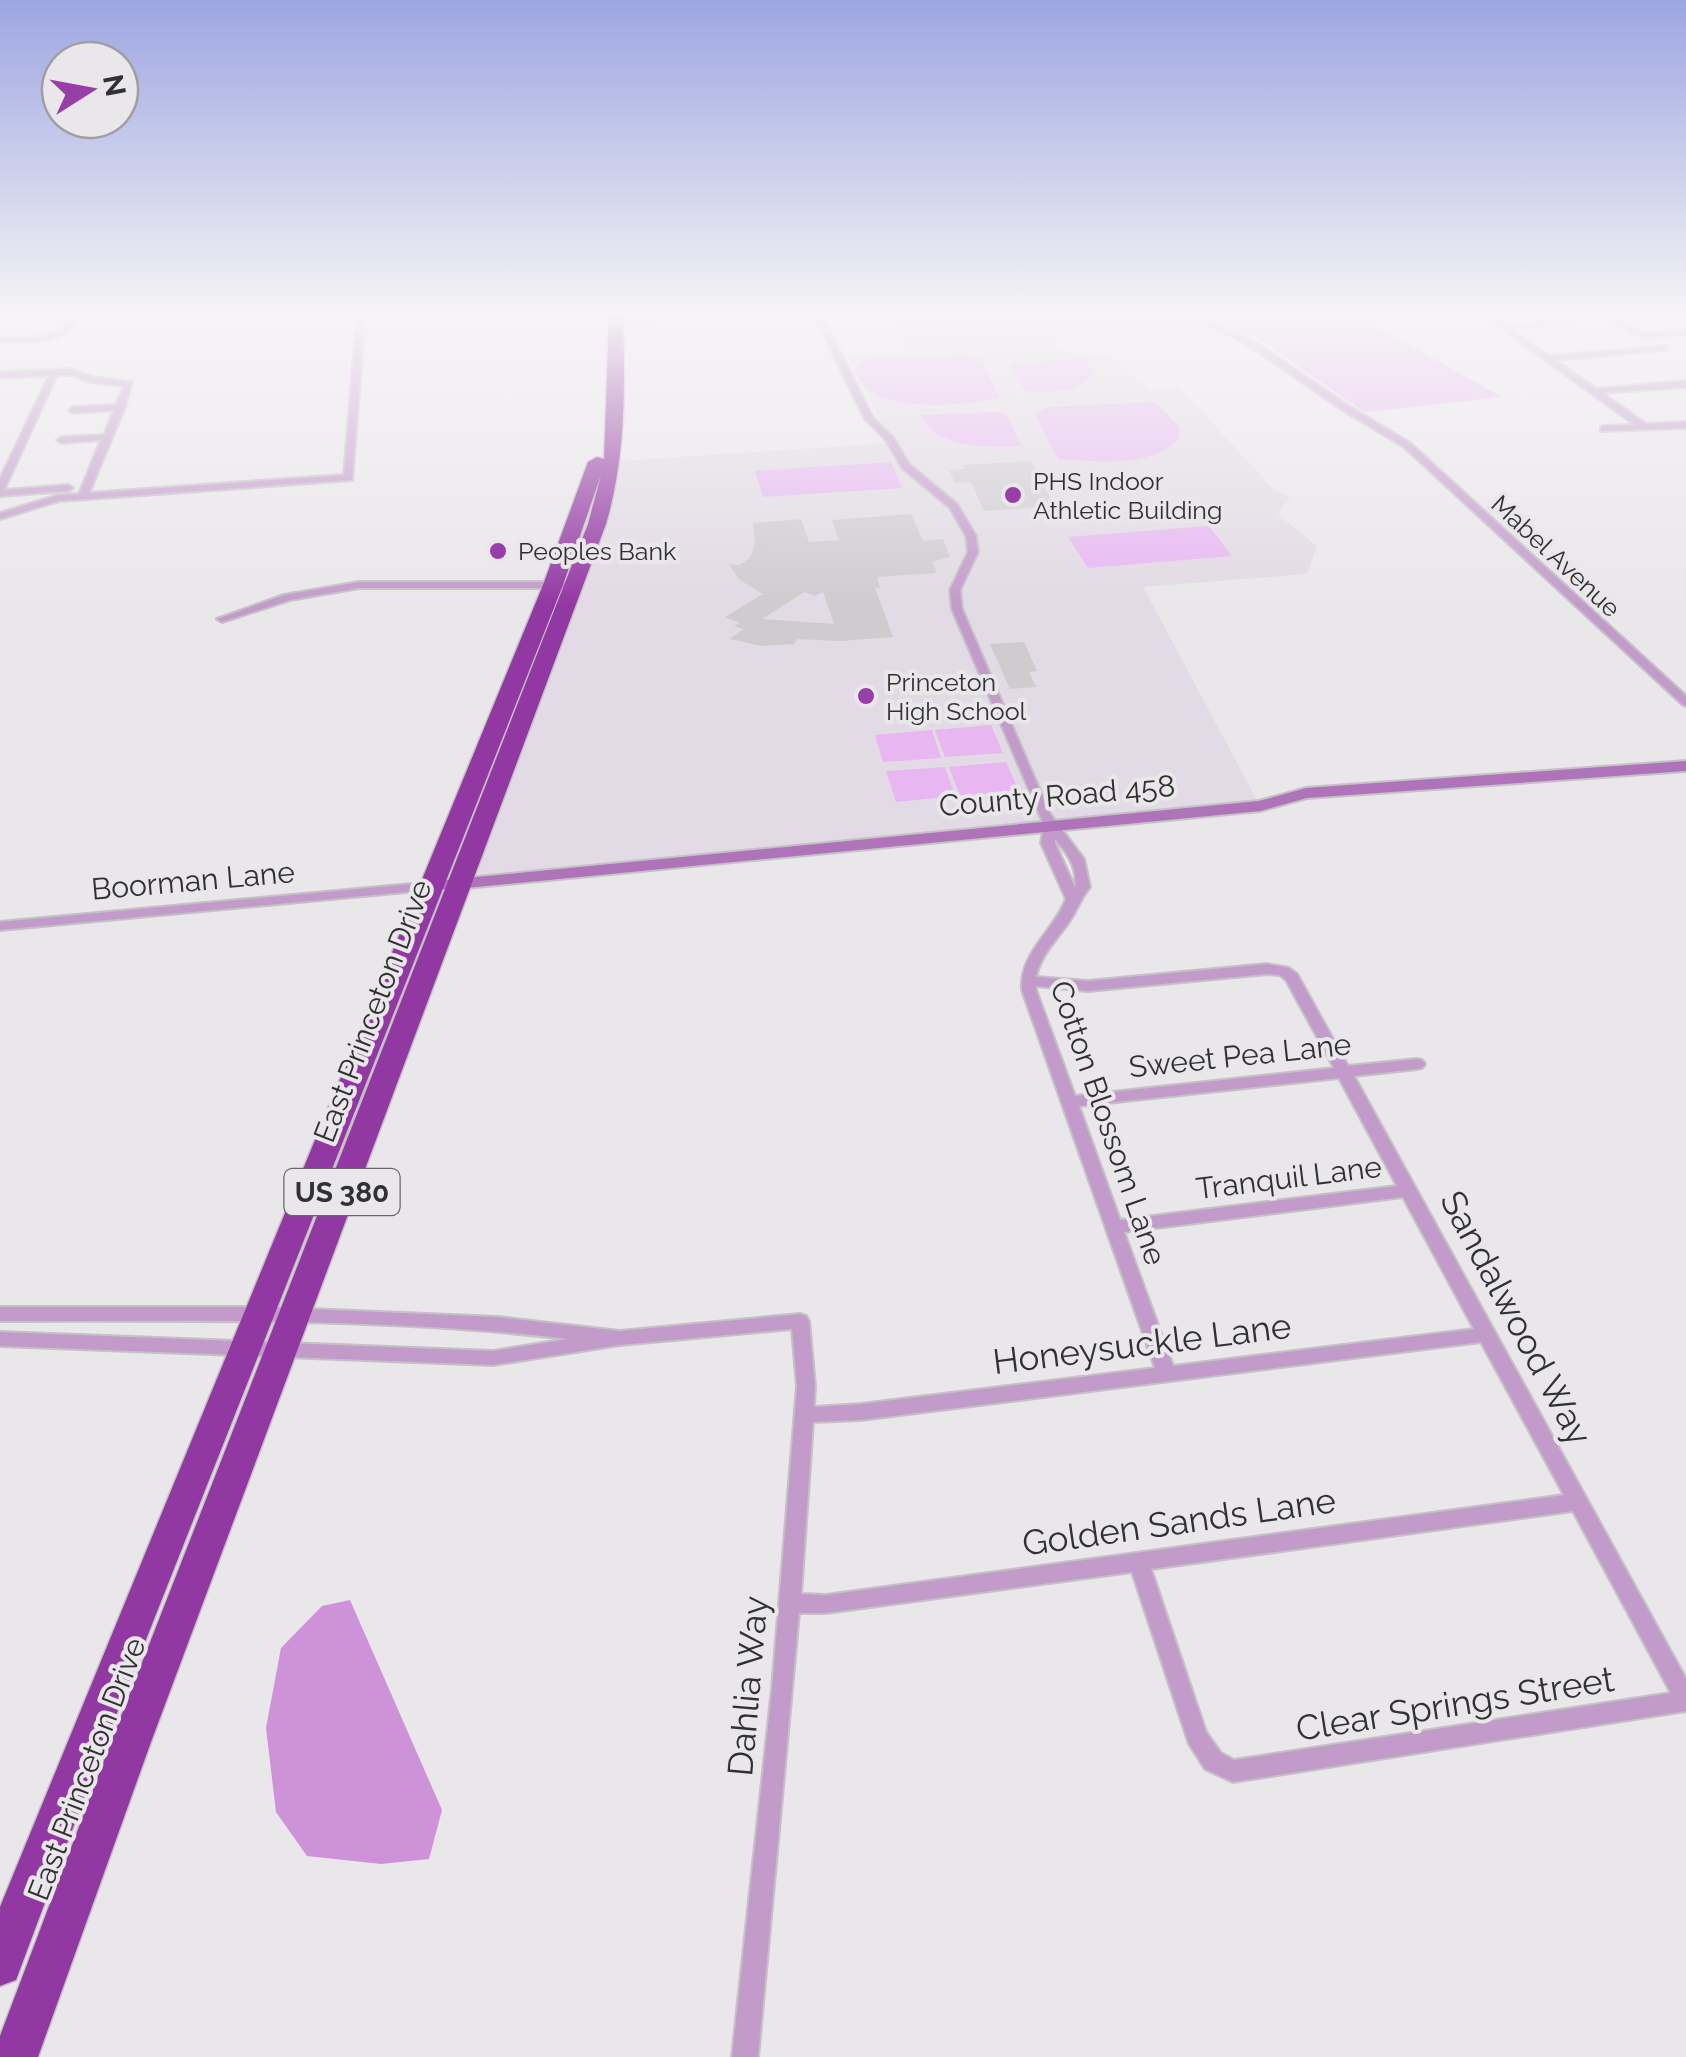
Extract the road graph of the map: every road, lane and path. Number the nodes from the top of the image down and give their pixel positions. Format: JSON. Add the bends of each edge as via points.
{"nodes":[{"id":1,"x":35,"y":413,"type":"edge"},
{"id":2,"x":118,"y":413,"type":"edge"},
{"id":3,"x":354,"y":413,"type":"edge"},
{"id":4,"x":618,"y":413,"type":"edge"},
{"id":5,"x":867,"y":413,"type":"edge"},
{"id":6,"x":1353,"y":413,"type":"edge"},
{"id":7,"x":1625,"y":413,"type":"edge"},
{"id":8,"x":1686,"y":425,"type":"edge"},
{"id":9,"x":1644,"y":427,"type":"junction"},
{"id":10,"x":1604,"y":429,"type":"dead end"},
{"id":11,"x":108,"y":437,"type":"junction"},
{"id":12,"x":62,"y":440,"type":"dead end"},
{"id":13,"x":1,"y":485,"type":"edge"},
{"id":14,"x":85,"y":492,"type":"junction"},
{"id":15,"x":0,"y":516,"type":"edge"},
{"id":16,"x":563,"y":585,"type":"junction"},
{"id":17,"x":222,"y":618,"type":"dead end"},
{"id":18,"x":1686,"y":702,"type":"edge"},
{"id":19,"x":1686,"y":766,"type":"edge"},
{"id":20,"x":1050,"y":825,"type":"junction"},
{"id":21,"x":446,"y":885,"type":"junction"},
{"id":22,"x":0,"y":926,"type":"edge"},
{"id":23,"x":1028,"y":981,"type":"junction"},
{"id":24,"x":1417,"y":1064,"type":"dead end"},
{"id":25,"x":1345,"y":1072,"type":"junction"},
{"id":26,"x":1068,"y":1102,"type":"junction"},
{"id":27,"x":1410,"y":1190,"type":"junction"},
{"id":28,"x":1115,"y":1227,"type":"junction"},
{"id":29,"x":0,"y":1314,"type":"edge"},
{"id":30,"x":260,"y":1314,"type":"junction"},
{"id":31,"x":294,"y":1316,"type":"junction"},
{"id":32,"x":1488,"y":1334,"type":"junction"},
{"id":33,"x":620,"y":1338,"type":"junction"},
{"id":34,"x":0,"y":1340,"type":"edge"},
{"id":35,"x":244,"y":1350,"type":"junction"},
{"id":36,"x":282,"y":1350,"type":"junction"},
{"id":37,"x":1166,"y":1373,"type":"junction"},
{"id":38,"x":804,"y":1415,"type":"junction"},
{"id":39,"x":1578,"y":1502,"type":"junction"},
{"id":40,"x":1138,"y":1560,"type":"junction"},
{"id":41,"x":789,"y":1603,"type":"junction"},
{"id":42,"x":1686,"y":1701,"type":"edge"},
{"id":43,"x":0,"y":1964,"type":"edge"},
{"id":44,"x":15,"y":2057,"type":"edge"},
{"id":45,"x":745,"y":2057,"type":"edge"}],
"edges":[{"from":1,"to":13,"type":"street"},
{"from":2,"to":11,"type":"street"},
{"from":3,"to":14,"type":"street","via":[[350,478]]},
{"from":4,"to":16,"type":"highway","name":"East Princeton Drive","number":"US 380","via":[[616,446]]},
{"from":5,"to":20,"type":"street","name":"Cotton Blossom Lane","via":[[905,466],[954,506],[970,536],[974,548],[955,590],[957,609]]},
{"from":6,"to":18,"type":"street","name":"Mabel Avenue","via":[[1408,444]]},
{"from":7,"to":9,"type":"street"},
{"from":8,"to":9,"type":"street"},
{"from":9,"to":10,"type":"street"},
{"from":11,"to":12,"type":"street"},
{"from":11,"to":14,"type":"street"},
{"from":13,"to":14,"type":"street"},
{"from":14,"to":15,"type":"street"},
{"from":16,"to":17,"type":"street","via":[[359,584]]},
{"from":16,"to":21,"type":"highway","name":"East Princeton Drive","number":"US 380"},
{"from":19,"to":20,"type":"street","name":"County Road 458","via":[[1306,793],[1260,806]]},
{"from":20,"to":21,"type":"street","name":"County Road 458"},
{"from":20,"to":23,"type":"street","name":"Cotton Blossom Lane","via":[[1048,843],[1073,899],[1033,958]]},
{"from":21,"to":22,"type":"street","name":"Boorman Lane"},
{"from":21,"to":30,"type":"highway","name":"East Princeton Drive","number":"US 380"},
{"from":21,"to":31,"type":"highway","name":"East Princeton Drive","number":"US 380"},
{"from":23,"to":25,"type":"street","name":"Sandalwood Way","via":[[1088,986],[1284,971]]},
{"from":23,"to":26,"type":"street","name":"Cotton Blossom Lane"},
{"from":24,"to":25,"type":"street","name":"Sweet Pea Lane"},
{"from":25,"to":26,"type":"street","name":"Sweet Pea Lane"},
{"from":25,"to":27,"type":"street","name":"Sandalwood Way"},
{"from":26,"to":28,"type":"street","name":"Cotton Blossom Lane"},
{"from":27,"to":28,"type":"street","name":"Tranquil Lane"},
{"from":27,"to":32,"type":"street","name":"Sandalwood Way"},
{"from":28,"to":37,"type":"street","name":"Cotton Blossom Lane"},
{"from":29,"to":30,"type":"street"},
{"from":30,"to":31,"type":"street"},
{"from":30,"to":35,"type":"highway","name":"East Princeton Drive","number":"US 380"},
{"from":31,"to":33,"type":"street","via":[[498,1324]]},
{"from":31,"to":36,"type":"highway","name":"East Princeton Drive","number":"US 380"},
{"from":32,"to":37,"type":"street","name":"Honeysuckle Lane"},
{"from":32,"to":39,"type":"street","name":"Sandalwood Way"},
{"from":33,"to":36,"type":"street","via":[[493,1358]]},
{"from":33,"to":38,"type":"street","name":"Dahlia Way","via":[[800,1320]]},
{"from":34,"to":35,"type":"street"},
{"from":35,"to":36,"type":"street"},
{"from":35,"to":43,"type":"highway","name":"East Princeton Drive","number":"US 380"},
{"from":36,"to":44,"type":"highway","name":"East Princeton Drive","number":"US 380"},
{"from":37,"to":38,"type":"street","name":"Honeysuckle Lane"},
{"from":38,"to":41,"type":"street","name":"Dahlia Way"},
{"from":39,"to":40,"type":"street","name":"Golden Sands Lane"},
{"from":39,"to":42,"type":"street","name":"Sandalwood Way"},
{"from":40,"to":41,"type":"street","name":"Golden Sands Lane","via":[[826,1604]]},
{"from":40,"to":42,"type":"street","name":"Clear Springs Street","via":[[1197,1736],[1213,1761],[1234,1770]]},
{"from":41,"to":45,"type":"street","name":"Dahlia Way"}]}
